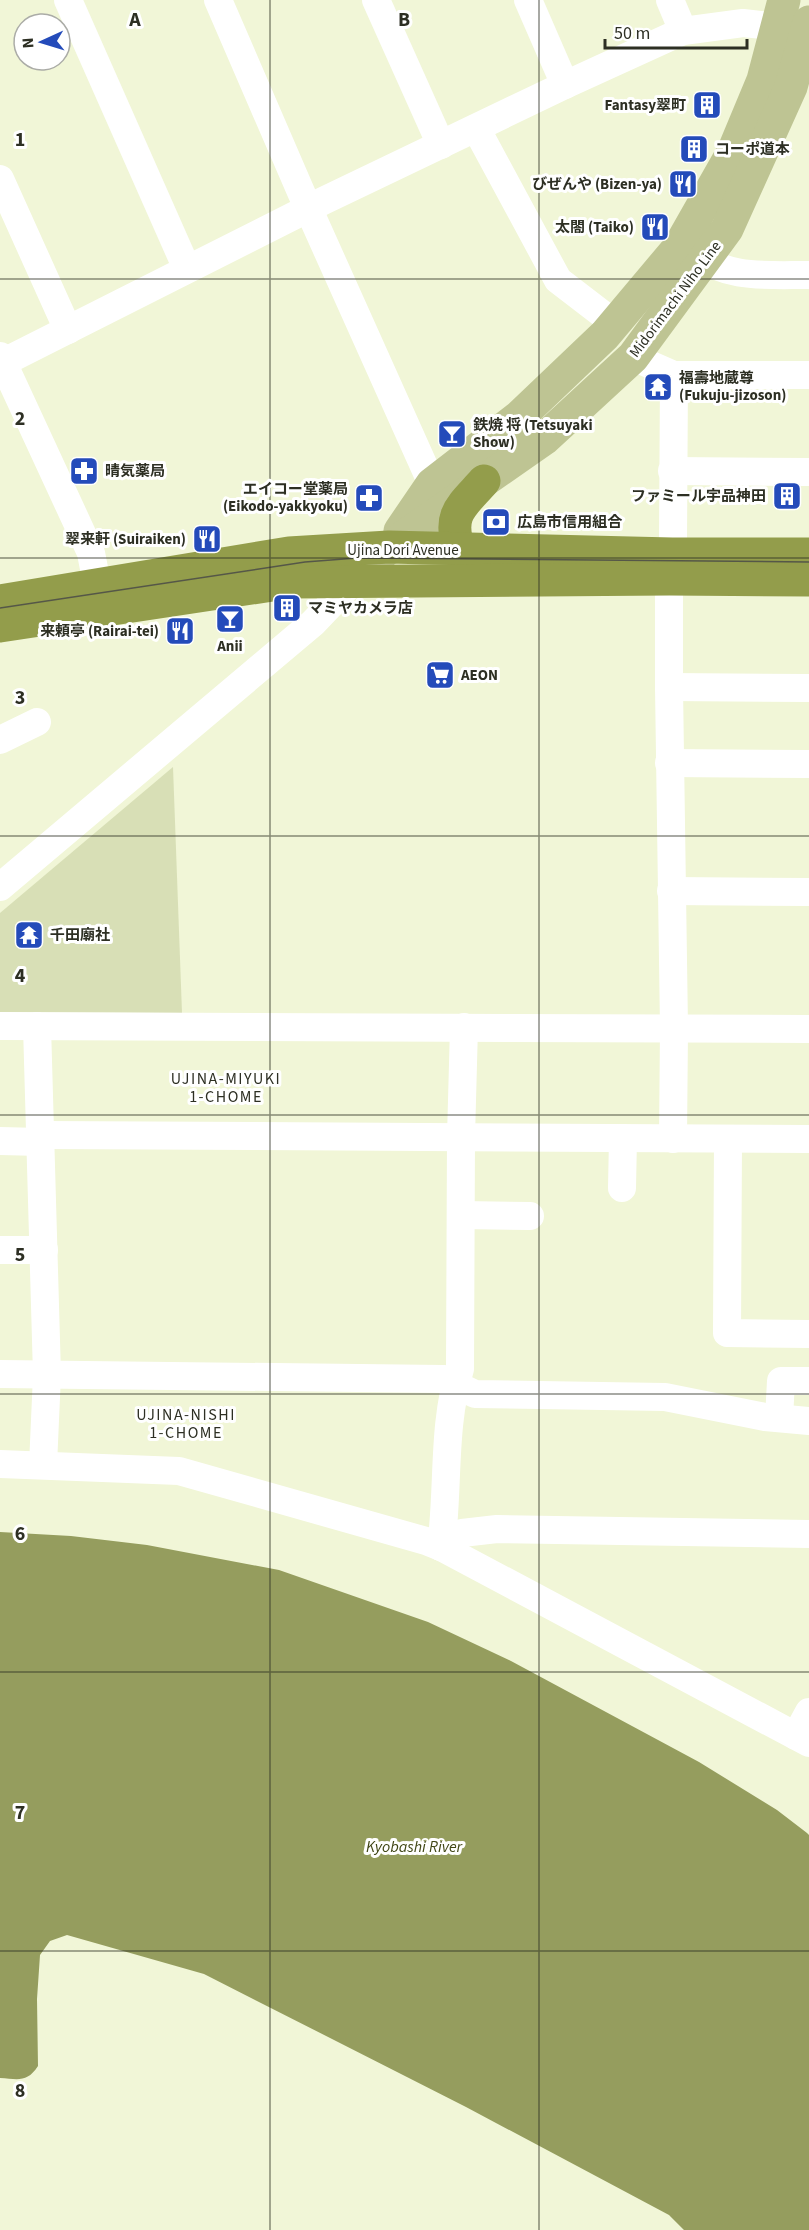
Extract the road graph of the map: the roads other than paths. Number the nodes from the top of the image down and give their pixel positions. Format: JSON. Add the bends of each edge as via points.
{"nodes":[{"id":1,"x":68,"y":0,"type":"edge"},
{"id":2,"x":218,"y":0,"type":"edge"},
{"id":3,"x":376,"y":0,"type":"edge"},
{"id":4,"x":528,"y":0,"type":"edge"},
{"id":5,"x":670,"y":0,"type":"edge"},
{"id":6,"x":795,"y":20,"type":"edge"},
{"id":7,"x":683,"y":31,"type":"junction"},
{"id":8,"x":565,"y":85,"type":"junction"},
{"id":9,"x":476,"y":128,"type":"junction"},
{"id":10,"x":441,"y":145,"type":"junction"},
{"id":11,"x":0,"y":179,"type":"edge"},
{"id":12,"x":308,"y":208,"type":"junction"},
{"id":13,"x":691,"y":254,"type":"junction"},
{"id":14,"x":187,"y":270,"type":"junction"},
{"id":15,"x":809,"y":275,"type":"edge"},
{"id":16,"x":614,"y":323,"type":"junction"},
{"id":17,"x":68,"y":330,"type":"junction"},
{"id":18,"x":633,"y":357,"type":"junction"},
{"id":19,"x":1,"y":361,"type":"edge"},
{"id":20,"x":674,"y":375,"type":"junction"},
{"id":21,"x":809,"y":375,"type":"edge"},
{"id":22,"x":672,"y":471,"type":"junction"},
{"id":23,"x":809,"y":472,"type":"edge"},
{"id":24,"x":484,"y":481,"type":"junction"},
{"id":25,"x":432,"y":484,"type":"junction"},
{"id":26,"x":388,"y":547,"type":"junction"},
{"id":27,"x":459,"y":549,"type":"junction"},
{"id":28,"x":809,"y":554,"type":"edge"},
{"id":29,"x":671,"y":566,"type":"junction"},
{"id":30,"x":354,"y":580,"type":"junction"},
{"id":31,"x":809,"y":580,"type":"edge"},
{"id":32,"x":97,"y":584,"type":"junction"},
{"id":33,"x":0,"y":601,"type":"edge"},
{"id":34,"x":0,"y":626,"type":"edge"},
{"id":35,"x":669,"y":687,"type":"junction"},
{"id":36,"x":809,"y":688,"type":"edge"},
{"id":37,"x":37,"y":722,"type":"dead end"},
{"id":38,"x":0,"y":740,"type":"edge"},
{"id":39,"x":669,"y":763,"type":"junction"},
{"id":40,"x":809,"y":764,"type":"edge"},
{"id":41,"x":0,"y":887,"type":"edge"},
{"id":42,"x":671,"y":891,"type":"junction"},
{"id":43,"x":809,"y":892,"type":"edge"},
{"id":44,"x":0,"y":1026,"type":"edge"},
{"id":45,"x":37,"y":1026,"type":"junction"},
{"id":46,"x":464,"y":1027,"type":"junction"},
{"id":47,"x":674,"y":1028,"type":"junction"},
{"id":48,"x":809,"y":1029,"type":"edge"},
{"id":49,"x":461,"y":1137,"type":"junction"},
{"id":50,"x":41,"y":1138,"type":"junction"},
{"id":51,"x":623,"y":1138,"type":"junction"},
{"id":52,"x":673,"y":1139,"type":"junction"},
{"id":53,"x":728,"y":1139,"type":"junction"},
{"id":54,"x":809,"y":1139,"type":"edge"},
{"id":55,"x":0,"y":1141,"type":"edge"},
{"id":56,"x":623,"y":1188,"type":"dead end"},
{"id":57,"x":461,"y":1215,"type":"junction"},
{"id":58,"x":530,"y":1216,"type":"dead end"},
{"id":59,"x":0,"y":1250,"type":"edge"},
{"id":60,"x":44,"y":1250,"type":"junction"},
{"id":61,"x":809,"y":1334,"type":"edge"},
{"id":62,"x":0,"y":1374,"type":"edge"},
{"id":63,"x":47,"y":1375,"type":"junction"},
{"id":64,"x":809,"y":1381,"type":"edge"},
{"id":65,"x":455,"y":1385,"type":"junction"},
{"id":66,"x":779,"y":1418,"type":"junction"},
{"id":67,"x":809,"y":1421,"type":"edge"},
{"id":68,"x":0,"y":1464,"type":"edge"},
{"id":69,"x":43,"y":1465,"type":"junction"},
{"id":70,"x":809,"y":1534,"type":"edge"},
{"id":71,"x":441,"y":1547,"type":"junction"},
{"id":72,"x":805,"y":1730,"type":"edge"}],
"edges":[{"from":1,"to":14,"type":"street"},
{"from":2,"to":12,"type":"street"},
{"from":3,"to":10,"type":"street"},
{"from":4,"to":8,"type":"street"},
{"from":5,"to":7,"type":"street"},
{"from":6,"to":7,"type":"street"},
{"from":6,"to":13,"type":"main road","name":"Midorimachi Niho Line","via":[[763,80]]},
{"from":7,"to":8,"type":"street"},
{"from":8,"to":9,"type":"street"},
{"from":9,"to":10,"type":"street"},
{"from":9,"to":16,"type":"street","via":[[558,280]]},
{"from":10,"to":12,"type":"street"},
{"from":11,"to":17,"type":"street"},
{"from":12,"to":14,"type":"street"},
{"from":12,"to":25,"type":"street"},
{"from":13,"to":15,"type":"street","via":[[746,275]]},
{"from":13,"to":16,"type":"main road","name":"Midorimachi Niho Line"},
{"from":13,"to":18,"type":"main road","name":"Midorimachi Niho Line"},
{"from":14,"to":17,"type":"street"},
{"from":16,"to":25,"type":"main road","name":"Midorimachi Niho Line","via":[[520,416]]},
{"from":17,"to":19,"type":"street"},
{"from":18,"to":20,"type":"street"},
{"from":18,"to":24,"type":"main road","name":"Midorimachi Niho Line","via":[[544,439]]},
{"from":19,"to":32,"type":"street","via":[[91,553]]},
{"from":20,"to":21,"type":"street"},
{"from":20,"to":22,"type":"street"},
{"from":22,"to":23,"type":"street"},
{"from":22,"to":29,"type":"street"},
{"from":24,"to":26,"type":"main road","name":"Midorimachi Niho Line"},
{"from":24,"to":27,"type":"highway","via":[[456,516],[453,533]]},
{"from":25,"to":26,"type":"main road","name":"Midorimachi Niho Line"},
{"from":26,"to":27,"type":"highway","name":"Ujina Dori Avenue"},
{"from":26,"to":30,"type":"main road","name":"Midorimachi Niho Line"},
{"from":26,"to":32,"type":"highway","name":"Ujina Dori Avenue","via":[[289,553]]},
{"from":27,"to":29,"type":"highway","name":"Ujina Dori Avenue"},
{"from":28,"to":29,"type":"highway","name":"Ujina Dori Avenue"},
{"from":29,"to":30,"type":"highway","name":"Ujina Dori Avenue","via":[[438,582]]},
{"from":29,"to":31,"type":"highway","name":"Ujina Dori Avenue"},
{"from":29,"to":35,"type":"street"},
{"from":30,"to":34,"type":"highway","name":"Ujina Dori Avenue","via":[[292,582]]},
{"from":30,"to":41,"type":"street","via":[[313,623]]},
{"from":32,"to":33,"type":"highway","name":"Ujina Dori Avenue"},
{"from":35,"to":36,"type":"street"},
{"from":35,"to":39,"type":"street"},
{"from":37,"to":38,"type":"street"},
{"from":39,"to":40,"type":"street"},
{"from":39,"to":42,"type":"street"},
{"from":42,"to":43,"type":"street"},
{"from":42,"to":47,"type":"street"},
{"from":44,"to":45,"type":"street"},
{"from":45,"to":46,"type":"street"},
{"from":45,"to":50,"type":"street"},
{"from":46,"to":47,"type":"street"},
{"from":46,"to":49,"type":"street"},
{"from":47,"to":48,"type":"street"},
{"from":47,"to":52,"type":"street"},
{"from":49,"to":50,"type":"street"},
{"from":49,"to":51,"type":"street"},
{"from":49,"to":57,"type":"street"},
{"from":50,"to":55,"type":"street"},
{"from":50,"to":60,"type":"street"},
{"from":51,"to":52,"type":"street"},
{"from":51,"to":56,"type":"street"},
{"from":52,"to":53,"type":"street"},
{"from":53,"to":54,"type":"street"},
{"from":53,"to":61,"type":"street","via":[[727,1333]]},
{"from":57,"to":58,"type":"street"},
{"from":57,"to":65,"type":"street","via":[[460,1369]]},
{"from":59,"to":60,"type":"street"},
{"from":60,"to":63,"type":"street"},
{"from":62,"to":63,"type":"street"},
{"from":63,"to":65,"type":"street","via":[[444,1380]]},
{"from":63,"to":69,"type":"street"},
{"from":64,"to":66,"type":"street","via":[[781,1381]]},
{"from":65,"to":66,"type":"street","via":[[475,1394],[665,1397]]},
{"from":65,"to":71,"type":"street"},
{"from":66,"to":67,"type":"street"},
{"from":68,"to":69,"type":"street"},
{"from":69,"to":71,"type":"street","via":[[179,1471]]},
{"from":70,"to":71,"type":"street","via":[[497,1529],[462,1533]]},
{"from":71,"to":72,"type":"street"}]}
